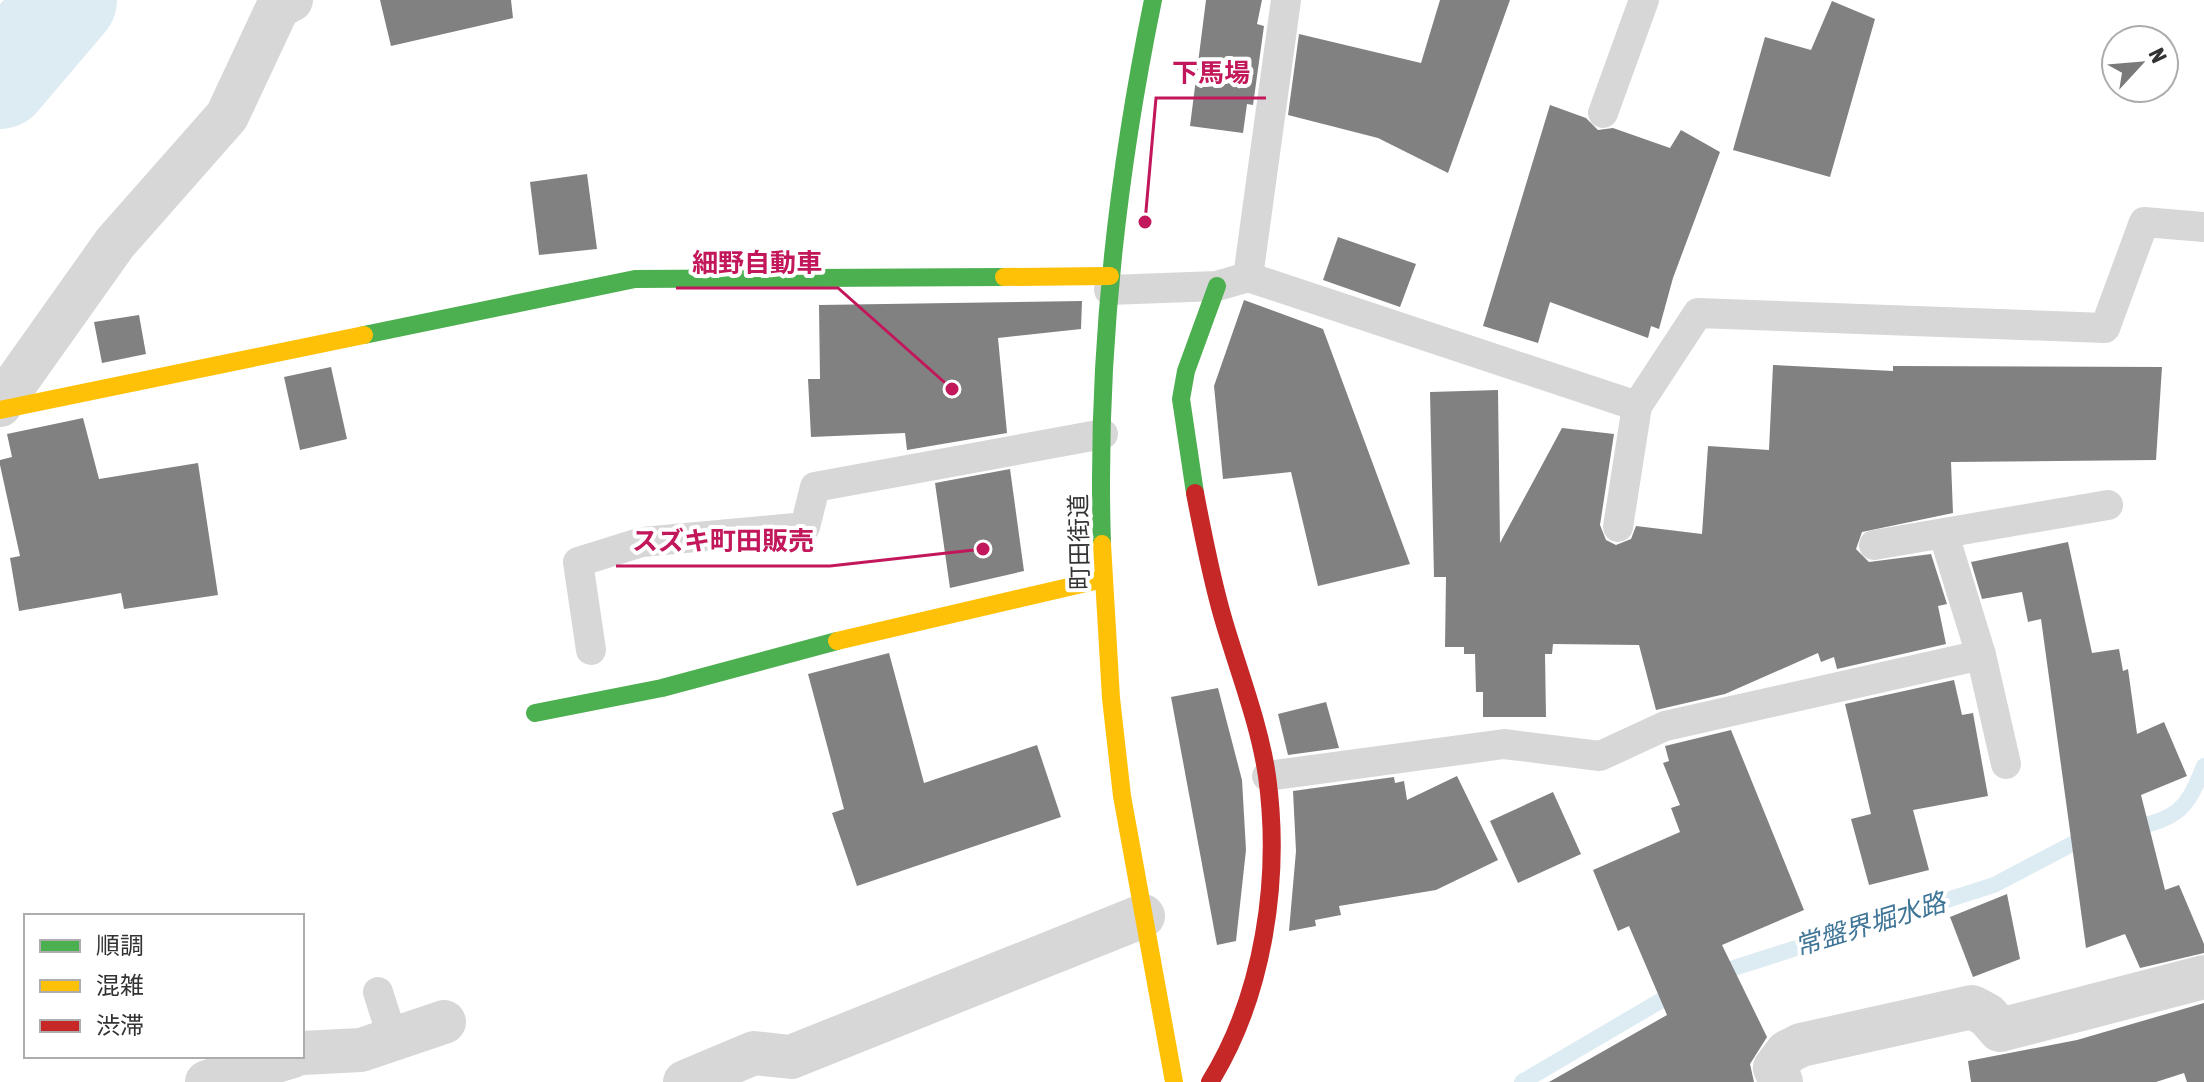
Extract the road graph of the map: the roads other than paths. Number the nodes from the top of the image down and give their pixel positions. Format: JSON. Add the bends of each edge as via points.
{"nodes":[{"id":1,"x":291,"y":0,"type":"edge"},
{"id":2,"x":1153,"y":0,"type":"edge"},
{"id":3,"x":1286,"y":0,"type":"edge"},
{"id":4,"x":1644,"y":0,"type":"edge"},
{"id":5,"x":1603,"y":113,"type":"dead end"},
{"id":6,"x":2204,"y":227,"type":"edge"},
{"id":7,"x":1248,"y":277,"type":"junction"},
{"id":8,"x":1109,"y":283,"type":"junction"},
{"id":9,"x":1217,"y":286,"type":"junction"},
{"id":10,"x":1637,"y":406,"type":"junction"},
{"id":11,"x":0,"y":407,"type":"edge"},
{"id":12,"x":1103,"y":434,"type":"junction"},
{"id":13,"x":2108,"y":505,"type":"dead end"},
{"id":14,"x":1618,"y":527,"type":"dead end"},
{"id":15,"x":1944,"y":535,"type":"junction"},
{"id":16,"x":1874,"y":545,"type":"dead end"},
{"id":17,"x":1103,"y":579,"type":"junction"},
{"id":18,"x":591,"y":650,"type":"dead end"},
{"id":19,"x":1981,"y":655,"type":"junction"},
{"id":20,"x":535,"y":713,"type":"dead end"},
{"id":21,"x":2006,"y":764,"type":"dead end"},
{"id":22,"x":1267,"y":776,"type":"junction"},
{"id":23,"x":1143,"y":916,"type":"junction"},
{"id":24,"x":2204,"y":977,"type":"edge"},
{"id":25,"x":378,"y":992,"type":"dead end"},
{"id":26,"x":444,"y":1022,"type":"dead end"},
{"id":27,"x":393,"y":1039,"type":"junction"},
{"id":28,"x":304,"y":1053,"type":"edge"},
{"id":29,"x":287,"y":1058,"type":"edge"},
{"id":30,"x":215,"y":1081,"type":"edge"},
{"id":31,"x":685,"y":1082,"type":"edge"},
{"id":32,"x":1174,"y":1082,"type":"edge"},
{"id":33,"x":1210,"y":1082,"type":"edge"},
{"id":34,"x":1781,"y":1082,"type":"edge"}],
"edges":[{"from":1,"to":11,"type":"street","via":[[278,7],[227,116],[115,243]]},
{"from":2,"to":8,"type":"street","name":"町田街道","via":[[1126,136]]},
{"from":3,"to":7,"type":"lane"},
{"from":4,"to":5,"type":"lane"},
{"from":6,"to":10,"type":"lane","via":[[2144,222],[2105,328],[1698,313]]},
{"from":7,"to":9,"type":"lane"},
{"from":7,"to":10,"type":"lane"},
{"from":8,"to":9,"type":"lane"},
{"from":8,"to":11,"type":"street","via":[[635,279]]},
{"from":8,"to":12,"type":"street","name":"町田街道"},
{"from":9,"to":22,"type":"street","via":[[1181,399],[1215,589]]},
{"from":10,"to":14,"type":"lane"},
{"from":12,"to":17,"type":"street","name":"町田街道"},
{"from":12,"to":18,"type":"lane","via":[[815,487],[805,527],[642,542],[578,562]]},
{"from":13,"to":15,"type":"lane"},
{"from":15,"to":16,"type":"lane"},
{"from":15,"to":19,"type":"lane"},
{"from":17,"to":20,"type":"street","via":[[888,627],[662,688]]},
{"from":17,"to":23,"type":"street","name":"町田街道","via":[[1122,797]]},
{"from":19,"to":21,"type":"lane"},
{"from":19,"to":22,"type":"lane","via":[[1665,726],[1600,756],[1504,744]]},
{"from":22,"to":33,"type":"street","via":[[1272,876],[1263,930],[1233,1041]]},
{"from":23,"to":31,"type":"street","via":[[791,1057],[754,1053]]},
{"from":23,"to":32,"type":"street","name":"町田街道"},
{"from":24,"to":34,"type":"street","via":[[2000,1030],[1972,1007],[1801,1045],[1787,1052],[1775,1068]]},
{"from":25,"to":27,"type":"lane"},
{"from":26,"to":27,"type":"street"},
{"from":27,"to":28,"type":"street","via":[[361,1050]]},
{"from":29,"to":30,"type":"street"}]}
